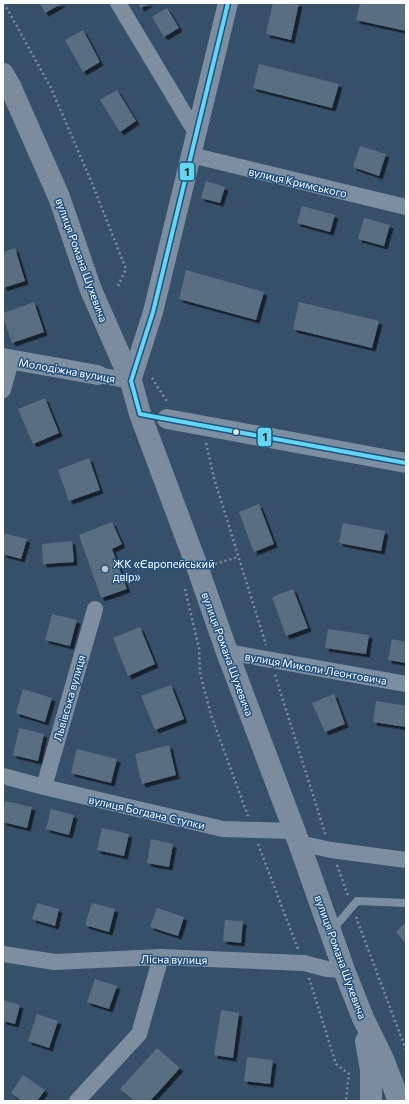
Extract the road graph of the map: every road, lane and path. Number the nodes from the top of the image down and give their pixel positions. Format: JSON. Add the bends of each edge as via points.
{"nodes":[{"id":1,"x":4,"y":3,"type":"edge"},
{"id":2,"x":118,"y":3,"type":"edge"},
{"id":3,"x":228,"y":3,"type":"edge"},
{"id":4,"x":3,"y":74,"type":"edge"},
{"id":5,"x":197,"y":132,"type":"junction"},
{"id":6,"x":191,"y":156,"type":"junction"},
{"id":7,"x":406,"y":207,"type":"edge"},
{"id":8,"x":118,"y":288,"type":"dead end"},
{"id":9,"x":7,"y":359,"type":"edge"},
{"id":10,"x":98,"y":375,"type":"joint"},
{"id":11,"x":152,"y":378,"type":"dead end"},
{"id":12,"x":131,"y":381,"type":"junction"},
{"id":13,"x":3,"y":390,"type":"edge"},
{"id":14,"x":168,"y":412,"type":"junction"},
{"id":15,"x":140,"y":414,"type":"junction"},
{"id":16,"x":196,"y":424,"type":"junction"},
{"id":17,"x":406,"y":463,"type":"edge"},
{"id":18,"x":95,"y":609,"type":"dead end"},
{"id":19,"x":227,"y":652,"type":"junction"},
{"id":20,"x":270,"y":660,"type":"junction"},
{"id":21,"x":406,"y":684,"type":"edge"},
{"id":22,"x":3,"y":776,"type":"edge"},
{"id":23,"x":44,"y":787,"type":"junction"},
{"id":24,"x":296,"y":837,"type":"junction"},
{"id":25,"x":331,"y":850,"type":"junction"},
{"id":26,"x":406,"y":860,"type":"edge"},
{"id":27,"x":350,"y":902,"type":"dead end"},
{"id":28,"x":406,"y":903,"type":"edge"},
{"id":29,"x":356,"y":916,"type":"dead end"},
{"id":30,"x":331,"y":931,"type":"junction"},
{"id":31,"x":3,"y":954,"type":"edge"},
{"id":32,"x":161,"y":957,"type":"junction"},
{"id":33,"x":344,"y":970,"type":"junction"},
{"id":34,"x":363,"y":1018,"type":"junction"},
{"id":35,"x":406,"y":1050,"type":"edge"},
{"id":36,"x":77,"y":1101,"type":"edge"},
{"id":37,"x":371,"y":1101,"type":"edge"},
{"id":38,"x":399,"y":1101,"type":"edge"}],
"edges":[{"from":1,"to":8,"type":"path","via":[[51,88],[92,183],[126,269]]},
{"from":2,"to":5,"type":"street"},
{"from":3,"to":5,"type":"street"},
{"from":4,"to":12,"type":"main road","name":"вулиця Романа Шухевича","via":[[59,197],[91,290]]},
{"from":5,"to":6,"type":"street"},
{"from":6,"to":7,"type":"street","name":"вулиця Кримського"},
{"from":6,"to":12,"type":"street","via":[[153,312]]},
{"from":9,"to":10,"type":"street","name":"Молодіжна вулиця"},
{"from":9,"to":13,"type":"street"},
{"from":10,"to":12,"type":"street","name":"Молодіжна вулиця"},
{"from":11,"to":14,"type":"path"},
{"from":12,"to":15,"type":"main road","name":"вулиця Романа Шухевича"},
{"from":14,"to":15,"type":"street"},
{"from":14,"to":16,"type":"street"},
{"from":15,"to":19,"type":"main road","name":"вулиця Романа Шухевича"},
{"from":16,"to":17,"type":"street"},
{"from":16,"to":20,"type":"path","via":[[206,440],[214,478]]},
{"from":18,"to":23,"type":"street","name":"Львівська вулиця"},
{"from":19,"to":20,"type":"street","name":"вулиця Миколи Леонтовича"},
{"from":19,"to":24,"type":"main road","name":"вулиця Романа Шухевича"},
{"from":20,"to":21,"type":"street","name":"вулиця Миколи Леонтовича"},
{"from":20,"to":25,"type":"path"},
{"from":22,"to":23,"type":"street","name":"вулиця Богдана Ступки"},
{"from":23,"to":24,"type":"street","name":"вулиця Богдана Ступки","via":[[223,830]]},
{"from":24,"to":25,"type":"street","name":"вулиця Богдана Ступки"},
{"from":24,"to":30,"type":"main road","name":"вулиця Романа Шухевича"},
{"from":25,"to":26,"type":"street","name":"вулиця Богдана Ступки"},
{"from":25,"to":27,"type":"path"},
{"from":28,"to":30,"type":"lane","via":[[357,900]]},
{"from":29,"to":35,"type":"path"},
{"from":30,"to":33,"type":"main road","name":"вулиця Романа Шухевича"},
{"from":31,"to":32,"type":"street","name":"Лісна вулиця","via":[[54,962]]},
{"from":32,"to":33,"type":"street","name":"Лісна вулиця","via":[[304,963]]},
{"from":32,"to":36,"type":"street","via":[[139,1034]]},
{"from":33,"to":34,"type":"main road","name":"вулиця Романа Шухевича"},
{"from":34,"to":37,"type":"main road","via":[[371,1070]]},
{"from":34,"to":38,"type":"main road","name":"вулиця Романа Шухевича","via":[[383,1059]]}]}
